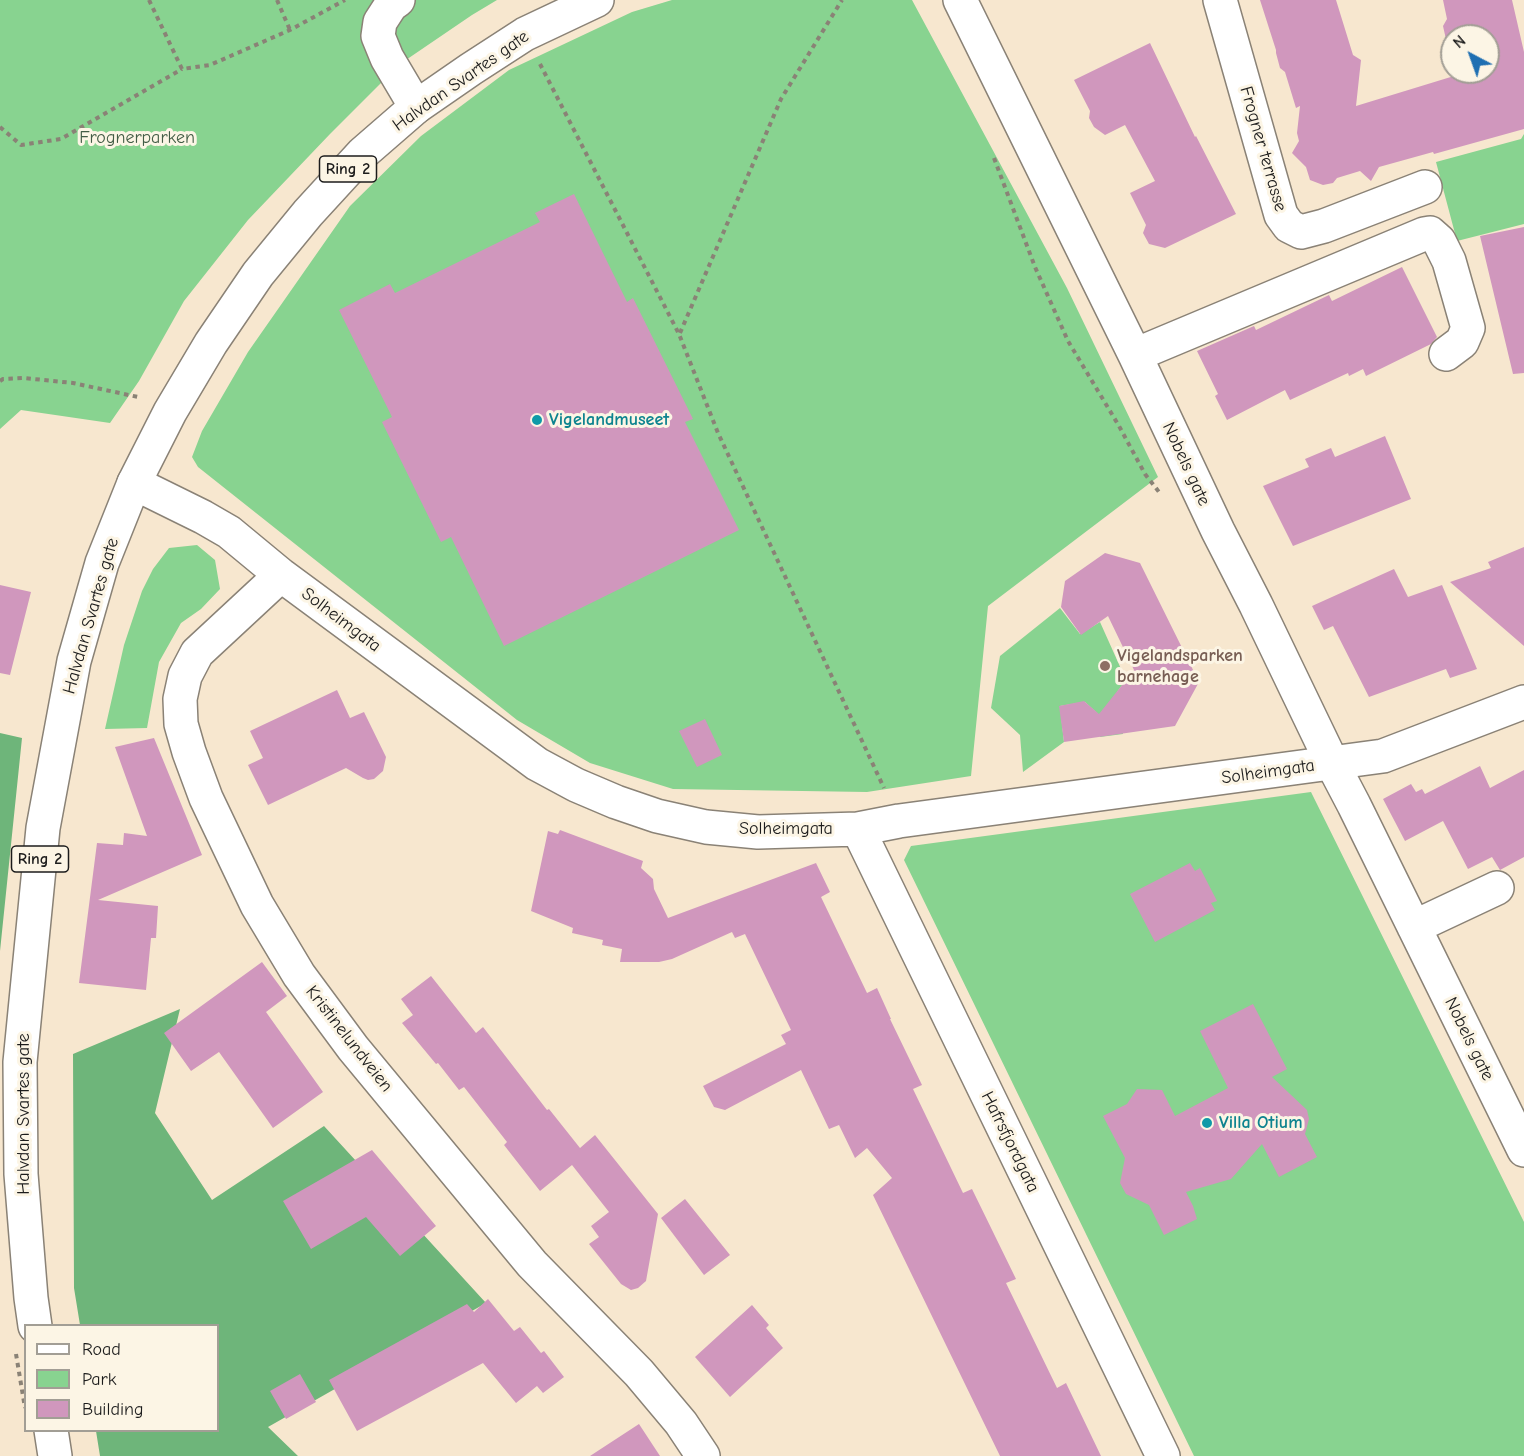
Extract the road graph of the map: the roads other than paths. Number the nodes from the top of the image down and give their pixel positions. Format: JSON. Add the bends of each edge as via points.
{"nodes":[{"id":1,"x":398,"y":0,"type":"edge"},
{"id":2,"x":597,"y":0,"type":"edge"},
{"id":3,"x":960,"y":0,"type":"edge"},
{"id":4,"x":1220,"y":0,"type":"edge"},
{"id":5,"x":416,"y":107,"type":"junction"},
{"id":6,"x":1425,"y":187,"type":"dead end"},
{"id":7,"x":1446,"y":354,"type":"dead end"},
{"id":8,"x":1135,"y":355,"type":"junction"},
{"id":9,"x":134,"y":483,"type":"junction"},
{"id":10,"x":281,"y":575,"type":"junction"},
{"id":11,"x":1524,"y":702,"type":"edge"},
{"id":12,"x":1332,"y":763,"type":"junction"},
{"id":13,"x":858,"y":829,"type":"junction"},
{"id":14,"x":1497,"y":888,"type":"dead end"},
{"id":15,"x":1414,"y":927,"type":"junction"},
{"id":16,"x":1524,"y":1150,"type":"edge"},
{"id":17,"x":35,"y":1324,"type":"edge"},
{"id":18,"x":51,"y":1432,"type":"edge"},
{"id":19,"x":55,"y":1456,"type":"edge"},
{"id":20,"x":703,"y":1456,"type":"edge"},
{"id":21,"x":1163,"y":1456,"type":"edge"}],
"edges":[{"from":1,"to":5,"type":"street","via":[[380,22],[378,36]]},
{"from":2,"to":5,"type":"street","name":"Halvdan Svartes gate","number":"Ring 2","via":[[525,34]]},
{"from":3,"to":8,"type":"street","name":"Nobels gate"},
{"from":4,"to":6,"type":"street","name":"Frogner terrasse","via":[[1281,215],[1289,226],[1301,232],[1324,226]]},
{"from":5,"to":9,"type":"street","name":"Halvdan Svartes gate","number":"Ring 2","via":[[363,153],[258,274],[170,412]]},
{"from":7,"to":8,"type":"street","via":[[1462,342],[1468,328],[1449,261],[1430,233]]},
{"from":8,"to":12,"type":"street","name":"Nobels gate"},
{"from":9,"to":10,"type":"street","name":"Solheimgata","via":[[229,532]]},
{"from":9,"to":17,"type":"street","name":"Halvdan Svartes gate","number":"Ring 2","via":[[102,563],[75,661],[43,828],[20,1062],[21,1174]]},
{"from":10,"to":13,"type":"street","name":"Solheimgata","via":[[537,764],[576,785],[657,816],[706,827],[758,831]]},
{"from":10,"to":20,"type":"street","name":"Kristinelundveien","via":[[197,653],[185,676],[180,699],[181,724],[195,770],[256,905],[299,975],[353,1048],[532,1264],[639,1373]]},
{"from":11,"to":12,"type":"street","name":"Solheimgata","via":[[1383,756]]},
{"from":12,"to":13,"type":"street","name":"Solheimgata"},
{"from":12,"to":15,"type":"street","name":"Nobels gate"},
{"from":13,"to":21,"type":"street","name":"Hafrsfjordgata"},
{"from":14,"to":15,"type":"street"},
{"from":15,"to":16,"type":"street","name":"Nobels gate"},
{"from":18,"to":19,"type":"street"}]}
